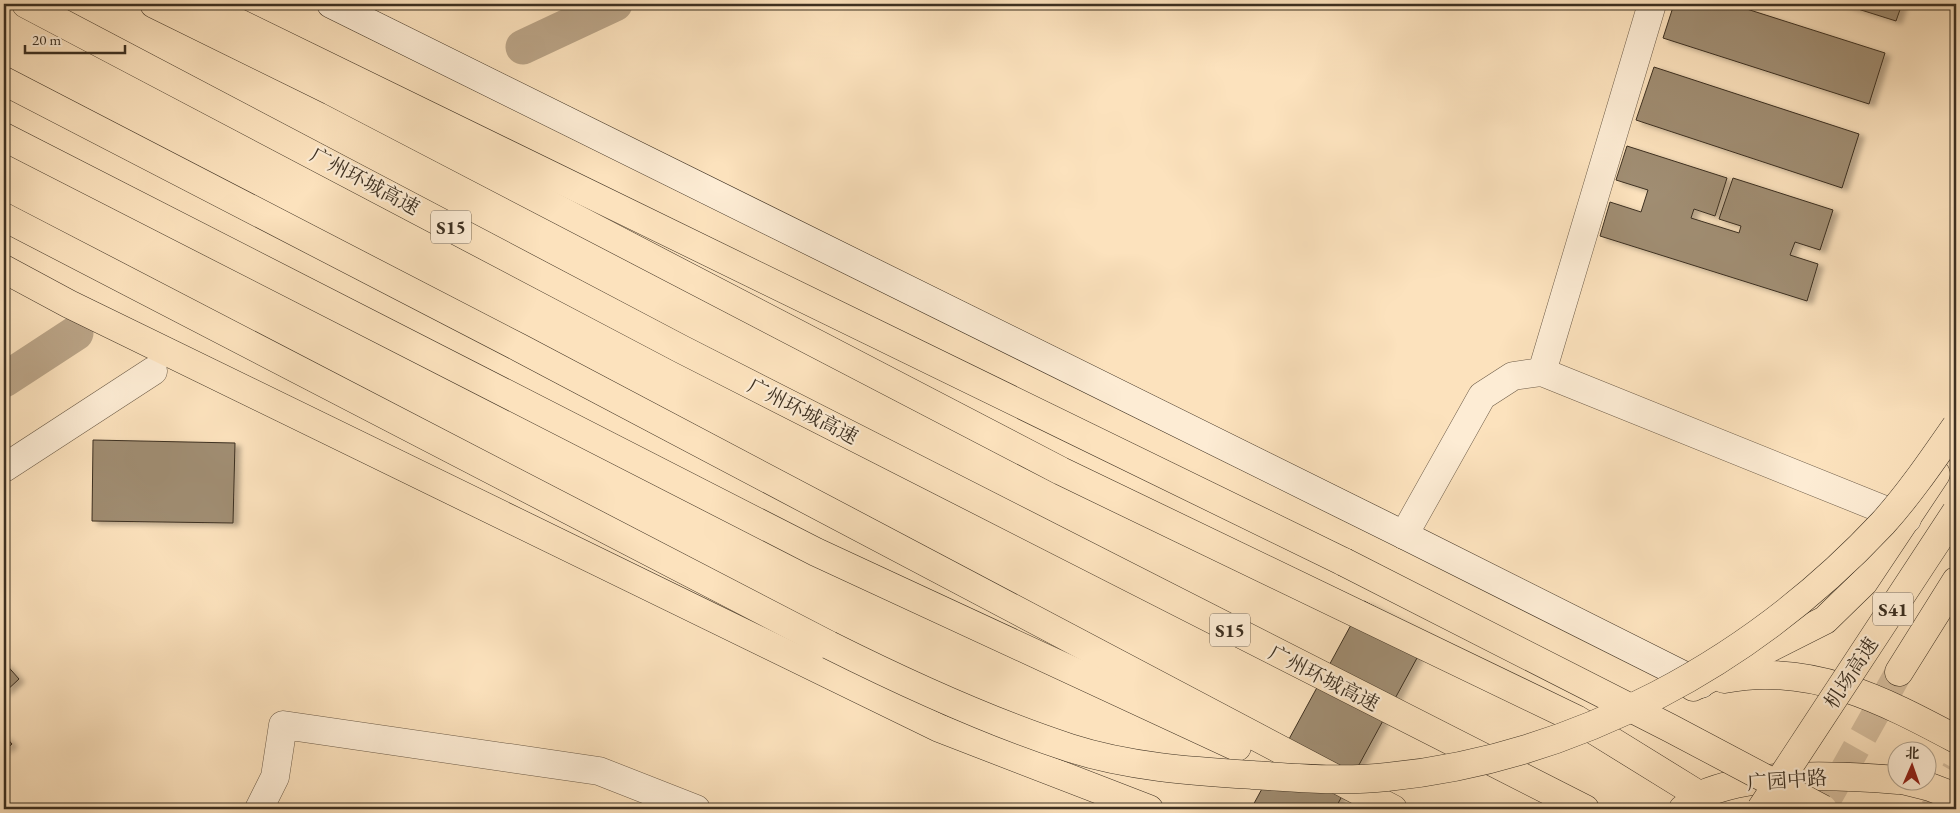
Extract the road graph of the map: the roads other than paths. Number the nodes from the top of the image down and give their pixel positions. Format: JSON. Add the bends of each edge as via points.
{"nodes":[{"id":1,"x":26,"y":4,"type":"edge"},
{"id":2,"x":154,"y":4,"type":"edge"},
{"id":3,"x":200,"y":4,"type":"edge"},
{"id":4,"x":331,"y":4,"type":"edge"},
{"id":5,"x":1652,"y":4,"type":"edge"},
{"id":6,"x":4,"y":81,"type":"edge"},
{"id":7,"x":4,"y":137,"type":"edge"},
{"id":8,"x":4,"y":217,"type":"edge"},
{"id":9,"x":4,"y":269,"type":"edge"},
{"id":10,"x":153,"y":371,"type":"dead end"},
{"id":11,"x":1542,"y":372,"type":"junction"},
{"id":12,"x":1956,"y":426,"type":"edge"},
{"id":13,"x":1956,"y":444,"type":"edge"},
{"id":14,"x":4,"y":468,"type":"edge"},
{"id":15,"x":1956,"y":512,"type":"edge"},
{"id":16,"x":1907,"y":519,"type":"junction"},
{"id":17,"x":1404,"y":535,"type":"junction"},
{"id":18,"x":1956,"y":582,"type":"edge"},
{"id":19,"x":1898,"y":672,"type":"tunnel mouth"},
{"id":20,"x":1701,"y":684,"type":"junction"},
{"id":21,"x":1576,"y":719,"type":"junction"},
{"id":22,"x":1956,"y":739,"type":"edge"},
{"id":23,"x":1888,"y":779,"type":"edge"},
{"id":24,"x":1938,"y":790,"type":"edge"},
{"id":25,"x":1956,"y":797,"type":"edge"},
{"id":26,"x":1691,"y":802,"type":"edge"},
{"id":27,"x":259,"y":809,"type":"edge"},
{"id":28,"x":696,"y":809,"type":"edge"},
{"id":29,"x":1149,"y":809,"type":"edge"},
{"id":30,"x":1372,"y":809,"type":"edge"},
{"id":31,"x":1393,"y":809,"type":"edge"},
{"id":32,"x":1584,"y":809,"type":"edge"},
{"id":33,"x":1761,"y":809,"type":"edge"},
{"id":34,"x":1823,"y":809,"type":"edge"}],
"edges":[{"from":1,"to":32,"type":"main road","name":"广州环城高速","number":"S15","via":[[681,349]]},
{"from":2,"to":21,"type":"main road","via":[[331,91],[1061,471]]},
{"from":3,"to":34,"type":"main road","bridge":true,"via":[[1344,562]]},
{"from":4,"to":17,"type":"street"},
{"from":5,"to":11,"type":"street"},
{"from":6,"to":31,"type":"main road","bridge":true,"via":[[520,348]]},
{"from":7,"to":30,"type":"main road","bridge":true,"via":[[816,552]]},
{"from":8,"to":12,"type":"main road","bridge":true,"via":[[898,679],[961,708],[1071,748],[1117,760],[1210,774],[1384,778],[1427,772],[1546,743],[1630,709],[1742,646],[1797,603],[1885,520]]},
{"from":9,"to":29,"type":"main road","via":[[69,304],[939,728]]},
{"from":10,"to":14,"type":"street"},
{"from":11,"to":16,"type":"street"},
{"from":11,"to":17,"type":"street","via":[[1513,376],[1482,396]]},
{"from":13,"to":16,"type":"main road"},
{"from":15,"to":33,"type":"main road","name":"机场高速","number":"S41","bridge":true},
{"from":16,"to":20,"type":"main road","via":[[1864,582],[1825,620]]},
{"from":17,"to":20,"type":"street"},
{"from":18,"to":19,"type":"main road"},
{"from":20,"to":21,"type":"main road","via":[[1632,713]]},
{"from":20,"to":22,"type":"main road","via":[[1747,675],[1783,674],[1864,693]]},
{"from":21,"to":26,"type":"main road"},
{"from":23,"to":26,"type":"main road","name":"广园中路","via":[[1847,776],[1741,782]]},
{"from":24,"to":25,"type":"main road"},
{"from":27,"to":28,"type":"street","via":[[275,777],[283,725],[599,771]]}]}
